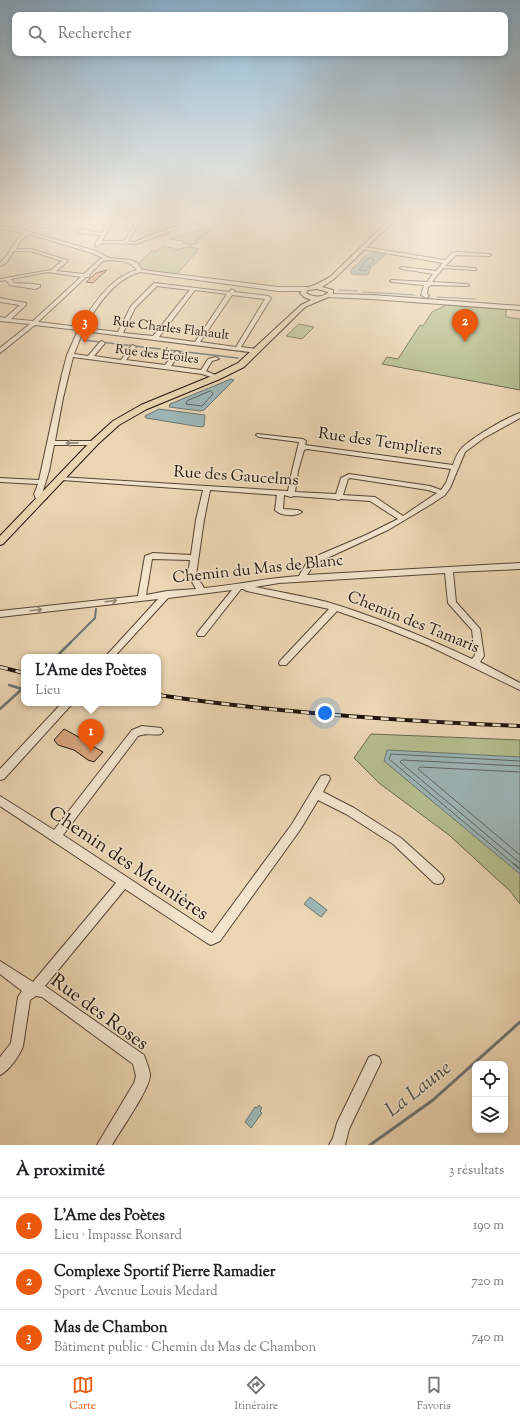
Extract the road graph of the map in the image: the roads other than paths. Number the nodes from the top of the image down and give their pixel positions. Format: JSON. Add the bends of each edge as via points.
{"nodes":[{"id":1,"x":28,"y":274,"type":"edge"},
{"id":2,"x":76,"y":274,"type":"edge"},
{"id":3,"x":128,"y":274,"type":"edge"},
{"id":4,"x":162,"y":274,"type":"edge"},
{"id":5,"x":336,"y":274,"type":"edge"},
{"id":6,"x":436,"y":274,"type":"edge"},
{"id":7,"x":87,"y":276,"type":"joint"},
{"id":8,"x":8,"y":278,"type":"junction"},
{"id":9,"x":332,"y":278,"type":"junction"},
{"id":10,"x":0,"y":280,"type":"edge"},
{"id":11,"x":392,"y":281,"type":"dead end"},
{"id":12,"x":237,"y":284,"type":"junction"},
{"id":13,"x":429,"y":284,"type":"junction"},
{"id":14,"x":467,"y":285,"type":"dead end"},
{"id":15,"x":24,"y":286,"type":"dead end"},
{"id":16,"x":318,"y":287,"type":"junction"},
{"id":17,"x":193,"y":289,"type":"junction"},
{"id":18,"x":305,"y":293,"type":"junction"},
{"id":19,"x":330,"y":293,"type":"junction"},
{"id":20,"x":230,"y":294,"type":"junction"},
{"id":21,"x":425,"y":298,"type":"junction"},
{"id":22,"x":318,"y":299,"type":"junction"},
{"id":23,"x":0,"y":300,"type":"edge"},
{"id":24,"x":303,"y":306,"type":"junction"},
{"id":25,"x":520,"y":307,"type":"edge"},
{"id":26,"x":3,"y":319,"type":"edge"},
{"id":27,"x":33,"y":324,"type":"junction"},
{"id":28,"x":81,"y":329,"type":"junction"},
{"id":29,"x":119,"y":334,"type":"junction"},
{"id":30,"x":155,"y":338,"type":"junction"},
{"id":31,"x":0,"y":342,"type":"edge"},
{"id":32,"x":102,"y":343,"type":"dead end"},
{"id":33,"x":197,"y":343,"type":"junction"},
{"id":34,"x":9,"y":344,"type":"junction"},
{"id":35,"x":133,"y":347,"type":"dead end"},
{"id":36,"x":238,"y":348,"type":"junction"},
{"id":37,"x":0,"y":351,"type":"edge"},
{"id":38,"x":257,"y":351,"type":"junction"},
{"id":39,"x":177,"y":353,"type":"dead end"},
{"id":40,"x":70,"y":355,"type":"junction"},
{"id":41,"x":89,"y":358,"type":"junction"},
{"id":42,"x":216,"y":359,"type":"dead end"},
{"id":43,"x":122,"y":362,"type":"junction"},
{"id":44,"x":167,"y":368,"type":"junction"},
{"id":45,"x":203,"y":372,"type":"junction"},
{"id":46,"x":217,"y":377,"type":"junction"},
{"id":47,"x":520,"y":415,"type":"edge"},
{"id":48,"x":259,"y":435,"type":"dead end"},
{"id":49,"x":50,"y":443,"type":"junction"},
{"id":50,"x":94,"y":443,"type":"junction"},
{"id":51,"x":302,"y":448,"type":"junction"},
{"id":52,"x":455,"y":467,"type":"junction"},
{"id":53,"x":62,"y":478,"type":"junction"},
{"id":54,"x":0,"y":480,"type":"edge"},
{"id":55,"x":42,"y":482,"type":"junction"},
{"id":56,"x":207,"y":489,"type":"junction"},
{"id":57,"x":442,"y":493,"type":"junction"},
{"id":58,"x":281,"y":494,"type":"junction"},
{"id":59,"x":291,"y":495,"type":"junction"},
{"id":60,"x":43,"y":498,"type":"junction"},
{"id":61,"x":338,"y":498,"type":"junction"},
{"id":62,"x":298,"y":512,"type":"dead end"},
{"id":63,"x":403,"y":519,"type":"junction"},
{"id":64,"x":0,"y":542,"type":"edge"},
{"id":65,"x":194,"y":558,"type":"junction"},
{"id":66,"x":520,"y":566,"type":"edge"},
{"id":67,"x":449,"y":570,"type":"junction"},
{"id":68,"x":303,"y":578,"type":"junction"},
{"id":69,"x":242,"y":586,"type":"junction"},
{"id":70,"x":201,"y":590,"type":"junction"},
{"id":71,"x":166,"y":594,"type":"junction"},
{"id":72,"x":142,"y":597,"type":"junction"},
{"id":73,"x":335,"y":608,"type":"junction"},
{"id":74,"x":0,"y":614,"type":"edge"},
{"id":75,"x":201,"y":634,"type":"dead end"},
{"id":76,"x":112,"y":654,"type":"edge"},
{"id":77,"x":474,"y":662,"type":"junction"},
{"id":78,"x":283,"y":663,"type":"dead end"},
{"id":79,"x":520,"y":687,"type":"edge"},
{"id":80,"x":65,"y":706,"type":"edge"},
{"id":81,"x":158,"y":731,"type":"dead end"},
{"id":82,"x":0,"y":776,"type":"edge"},
{"id":83,"x":325,"y":778,"type":"dead end"},
{"id":84,"x":317,"y":794,"type":"junction"},
{"id":85,"x":0,"y":800,"type":"edge"},
{"id":86,"x":56,"y":836,"type":"junction"},
{"id":87,"x":438,"y":879,"type":"dead end"},
{"id":88,"x":124,"y":882,"type":"junction"},
{"id":89,"x":0,"y":967,"type":"edge"},
{"id":90,"x":35,"y":989,"type":"junction"},
{"id":91,"x":374,"y":1062,"type":"dead end"},
{"id":92,"x":0,"y":1068,"type":"edge"},
{"id":93,"x":104,"y":1145,"type":"edge"},
{"id":94,"x":336,"y":1145,"type":"edge"}],
"edges":[{"from":1,"to":8,"type":"street"},
{"from":2,"to":7,"type":"street"},
{"from":3,"to":28,"type":"street","via":[[97,302]]},
{"from":4,"to":12,"type":"street"},
{"from":5,"to":9,"type":"main road"},
{"from":6,"to":13,"type":"street"},
{"from":7,"to":27,"type":"street"},
{"from":8,"to":10,"type":"street"},
{"from":8,"to":15,"type":"street","via":[[12,284]]},
{"from":9,"to":16,"type":"main road"},
{"from":9,"to":19,"type":"main road"},
{"from":11,"to":13,"type":"street"},
{"from":12,"to":18,"type":"street"},
{"from":12,"to":20,"type":"street"},
{"from":13,"to":14,"type":"street"},
{"from":13,"to":21,"type":"street"},
{"from":16,"to":18,"type":"main road"},
{"from":16,"to":19,"type":"main road"},
{"from":17,"to":20,"type":"street"},
{"from":17,"to":29,"type":"street","via":[[154,285],[133,307]]},
{"from":17,"to":30,"type":"street"},
{"from":18,"to":22,"type":"main road"},
{"from":18,"to":24,"type":"main road"},
{"from":19,"to":21,"type":"street"},
{"from":19,"to":22,"type":"main road"},
{"from":19,"to":25,"type":"street"},
{"from":20,"to":33,"type":"street"},
{"from":20,"to":36,"type":"street","via":[[268,298]]},
{"from":21,"to":25,"type":"street"},
{"from":22,"to":24,"type":"main road"},
{"from":23,"to":26,"type":"street","via":[[24,304]]},
{"from":24,"to":38,"type":"main road"},
{"from":26,"to":27,"type":"street","name":"Rue Charles Flahault"},
{"from":27,"to":28,"type":"street","name":"Rue Charles Flahault"},
{"from":27,"to":34,"type":"street"},
{"from":28,"to":29,"type":"street","name":"Rue Charles Flahault"},
{"from":28,"to":40,"type":"street"},
{"from":29,"to":30,"type":"street","name":"Rue Charles Flahault"},
{"from":30,"to":33,"type":"street","name":"Rue Charles Flahault"},
{"from":31,"to":34,"type":"street"},
{"from":32,"to":41,"type":"street"},
{"from":33,"to":36,"type":"street","name":"Rue Charles Flahault"},
{"from":34,"to":37,"type":"street"},
{"from":35,"to":43,"type":"street"},
{"from":36,"to":38,"type":"street","name":"Rue Charles Flahault"},
{"from":38,"to":46,"type":"main road","via":[[241,365]]},
{"from":39,"to":44,"type":"street"},
{"from":40,"to":41,"type":"street","name":"Rue des Étoiles"},
{"from":40,"to":49,"type":"street"},
{"from":41,"to":43,"type":"street","name":"Rue des Étoiles"},
{"from":42,"to":45,"type":"street","via":[[210,360]]},
{"from":43,"to":44,"type":"street","name":"Rue des Étoiles"},
{"from":44,"to":45,"type":"street","name":"Rue des Étoiles"},
{"from":45,"to":46,"type":"street","name":"Rue des Étoiles"},
{"from":46,"to":50,"type":"main road","via":[[124,417]]},
{"from":47,"to":52,"type":"street","via":[[468,446]]},
{"from":48,"to":51,"type":"street","via":[[303,441]]},
{"from":50,"to":49,"type":"street","one_way":true},
{"from":49,"to":55,"type":"street"},
{"from":50,"to":53,"type":"main road"},
{"from":51,"to":52,"type":"street","name":"Rue des Templiers"},
{"from":51,"to":59,"type":"street","via":[[294,471]]},
{"from":52,"to":57,"type":"street","via":[[450,483]]},
{"from":53,"to":56,"type":"street","name":"Rue des Gaucelms"},
{"from":53,"to":60,"type":"main road"},
{"from":54,"to":55,"type":"street"},
{"from":55,"to":60,"type":"street","via":[[38,494]]},
{"from":56,"to":58,"type":"street","name":"Rue des Gaucelms"},
{"from":56,"to":65,"type":"street"},
{"from":57,"to":61,"type":"street","via":[[430,488],[349,476],[345,478]]},
{"from":57,"to":63,"type":"street"},
{"from":58,"to":59,"type":"street","name":"Rue des Gaucelms"},
{"from":58,"to":62,"type":"street","via":[[278,510]]},
{"from":59,"to":61,"type":"street","name":"Rue des Gaucelms"},
{"from":60,"to":64,"type":"main road"},
{"from":61,"to":63,"type":"street","name":"Rue des Gaucelms","via":[[375,500]]},
{"from":63,"to":68,"type":"street","via":[[310,564]]},
{"from":65,"to":70,"type":"street","via":[[192,575]]},
{"from":65,"to":72,"type":"street","via":[[148,558]]},
{"from":66,"to":67,"type":"street","name":"Chemin du Mas de Blanc"},
{"from":67,"to":68,"type":"street","name":"Chemin du Mas de Blanc"},
{"from":67,"to":77,"type":"street","via":[[452,603],[476,629],[480,656]]},
{"from":68,"to":69,"type":"street","name":"Chemin du Mas de Blanc"},
{"from":69,"to":70,"type":"street","name":"Chemin du Mas de Blanc"},
{"from":69,"to":73,"type":"street","name":"Chemin des Tamaris"},
{"from":69,"to":75,"type":"street"},
{"from":70,"to":71,"type":"street","name":"Chemin du Mas de Blanc"},
{"from":71,"to":72,"type":"street","name":"Chemin du Mas de Blanc"},
{"from":71,"to":76,"type":"street"},
{"from":74,"to":72,"type":"street","name":"Chemin du Mas de Blanc","one_way":true},
{"from":73,"to":77,"type":"street","name":"Chemin des Tamaris","via":[[409,634]]},
{"from":73,"to":78,"type":"street"},
{"from":77,"to":79,"type":"street","name":"Chemin des Tamaris"},
{"from":80,"to":82,"type":"street"},
{"from":81,"to":86,"type":"street","via":[[142,730],[135,733]]},
{"from":83,"to":84,"type":"street","name":"Chemin des Meunières"},
{"from":84,"to":87,"type":"street","via":[[350,811],[397,841]]},
{"from":84,"to":88,"type":"street","name":"Chemin des Meunières","via":[[216,937],[211,939],[204,936]]},
{"from":85,"to":86,"type":"street","name":"Chemin des Meunières"},
{"from":86,"to":88,"type":"street","name":"Chemin des Meunières"},
{"from":88,"to":90,"type":"street"},
{"from":89,"to":90,"type":"street","name":"Rue des Roses","via":[[27,987]]},
{"from":90,"to":92,"type":"street","via":[[24,997],[17,1046]]},
{"from":90,"to":93,"type":"street","name":"Rue des Roses","via":[[45,992],[141,1064],[143,1076],[140,1086]]},
{"from":91,"to":94,"type":"street"}]}
